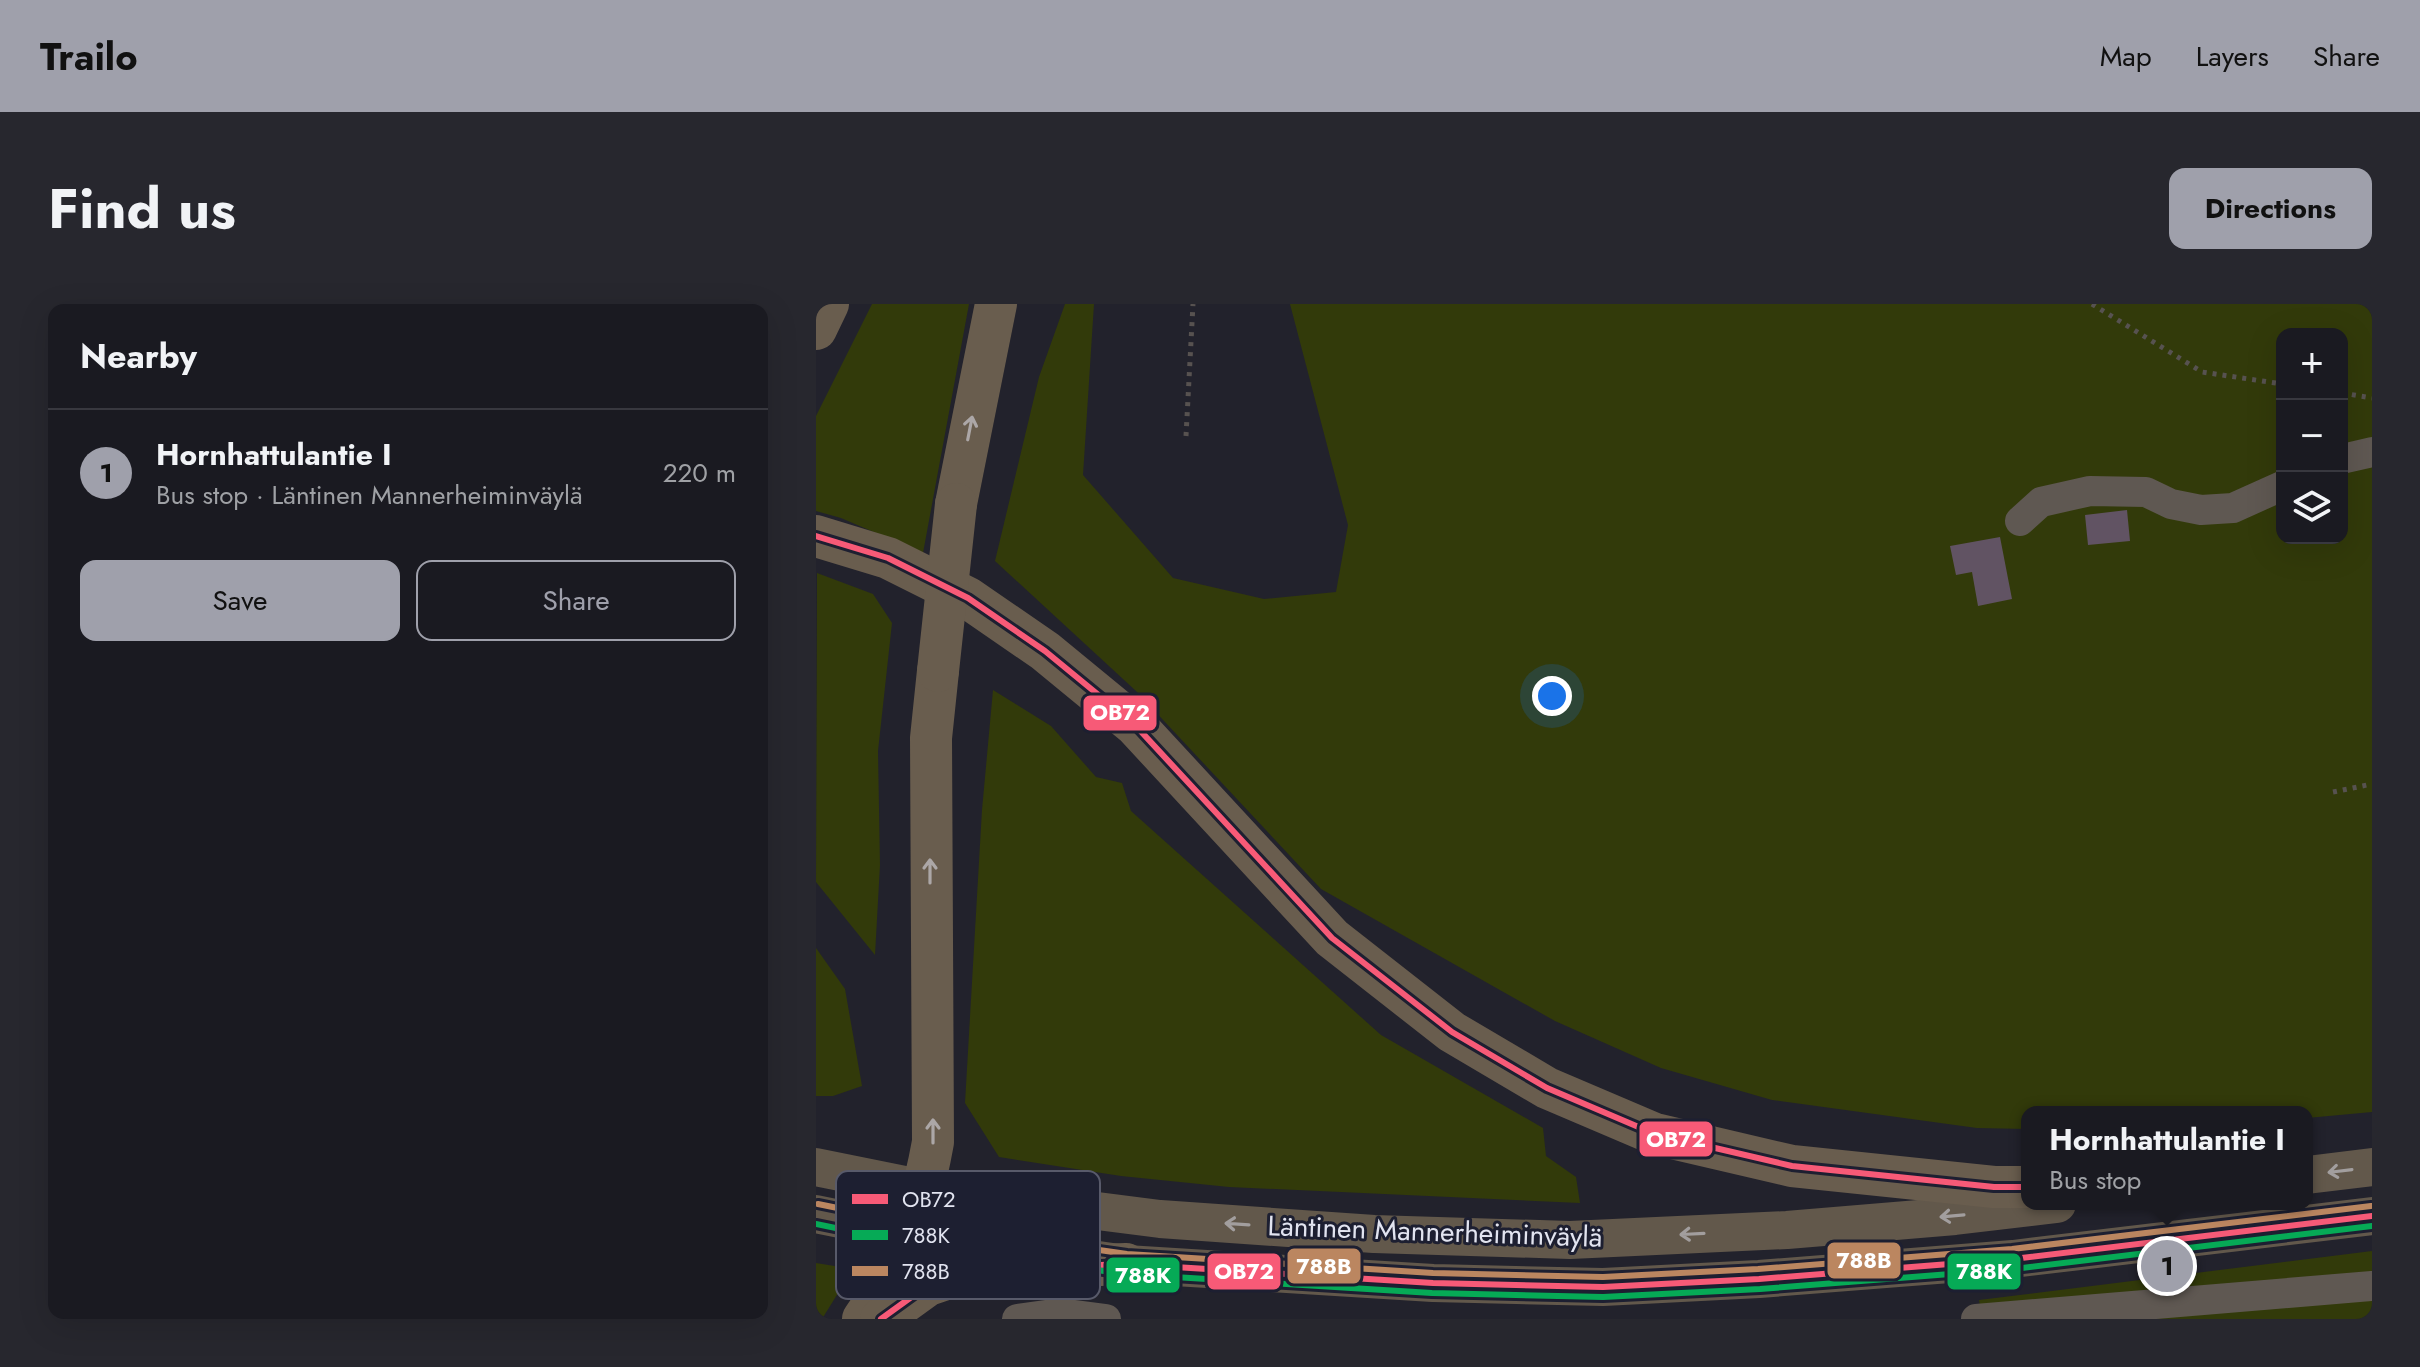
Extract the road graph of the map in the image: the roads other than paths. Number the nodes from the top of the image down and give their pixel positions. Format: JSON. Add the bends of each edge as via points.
{"nodes":[{"id":1,"x":828,"y":304,"type":"edge"},
{"id":2,"x":996,"y":304,"type":"edge"},
{"id":3,"x":816,"y":329,"type":"edge"},
{"id":4,"x":2372,"y":452,"type":"edge"},
{"id":5,"x":2348,"y":458,"type":"edge"},
{"id":6,"x":2276,"y":489,"type":"edge"},
{"id":7,"x":2020,"y":521,"type":"dead end"},
{"id":8,"x":816,"y":536,"type":"edge"},
{"id":9,"x":816,"y":1167,"type":"edge"},
{"id":10,"x":2372,"y":1167,"type":"edge"},
{"id":11,"x":836,"y":1171,"type":"edge"},
{"id":12,"x":928,"y":1171,"type":"edge"},
{"id":13,"x":2313,"y":1174,"type":"edge"},
{"id":14,"x":2021,"y":1187,"type":"edge"},
{"id":15,"x":2021,"y":1208,"type":"edge"},
{"id":16,"x":1100,"y":1211,"type":"edge"},
{"id":17,"x":816,"y":1214,"type":"edge"},
{"id":18,"x":2372,"y":1216,"type":"edge"},
{"id":19,"x":836,"y":1218,"type":"edge"},
{"id":20,"x":1100,"y":1260,"type":"edge"},
{"id":21,"x":1126,"y":1264,"type":"junction"},
{"id":22,"x":1100,"y":1265,"type":"edge"},
{"id":23,"x":2372,"y":1286,"type":"edge"},
{"id":24,"x":876,"y":1299,"type":"edge"},
{"id":25,"x":909,"y":1299,"type":"edge"},
{"id":26,"x":863,"y":1319,"type":"edge"},
{"id":27,"x":881,"y":1319,"type":"edge"},
{"id":28,"x":1017,"y":1319,"type":"edge"},
{"id":29,"x":1106,"y":1319,"type":"edge"},
{"id":30,"x":1976,"y":1319,"type":"edge"}],
"edges":[{"from":1,"to":3,"type":"highway"},
{"from":12,"to":2,"type":"highway","one_way":true,"bridge":true,"via":[[933,1142],[931,754],[956,504]]},
{"from":4,"to":5,"type":"street"},
{"from":6,"to":7,"type":"street","via":[[2233,508],[2201,510],[2146,492],[2090,491],[2041,502]]},
{"from":8,"to":14,"type":"highway","via":[[888,558],[968,598],[1045,651],[1135,725],[1332,938],[1452,1032],[1547,1088],[1655,1134],[1792,1166]]},
{"from":9,"to":11,"type":"main road","name":"Läntinen Mannerheiminväylä"},
{"from":10,"to":13,"type":"main road","one_way":true},
{"from":15,"to":16,"type":"main road","name":"Läntinen Mannerheiminväylä","one_way":true,"via":[[1787,1230],[1570,1240],[1374,1234]]},
{"from":17,"to":19,"type":"main road","name":"Läntinen Mannerheiminväylä"},
{"from":18,"to":21,"type":"main road","name":"Läntinen Mannerheiminväylä","via":[[2013,1259],[1603,1287],[1433,1283]]},
{"from":20,"to":21,"type":"main road","name":"Läntinen Mannerheiminväylä"},
{"from":21,"to":22,"type":"highway"},
{"from":23,"to":30,"type":"street"},
{"from":24,"to":26,"type":"highway"},
{"from":25,"to":27,"type":"highway"},
{"from":28,"to":29,"type":"street","via":[[1060,1313]]}]}
